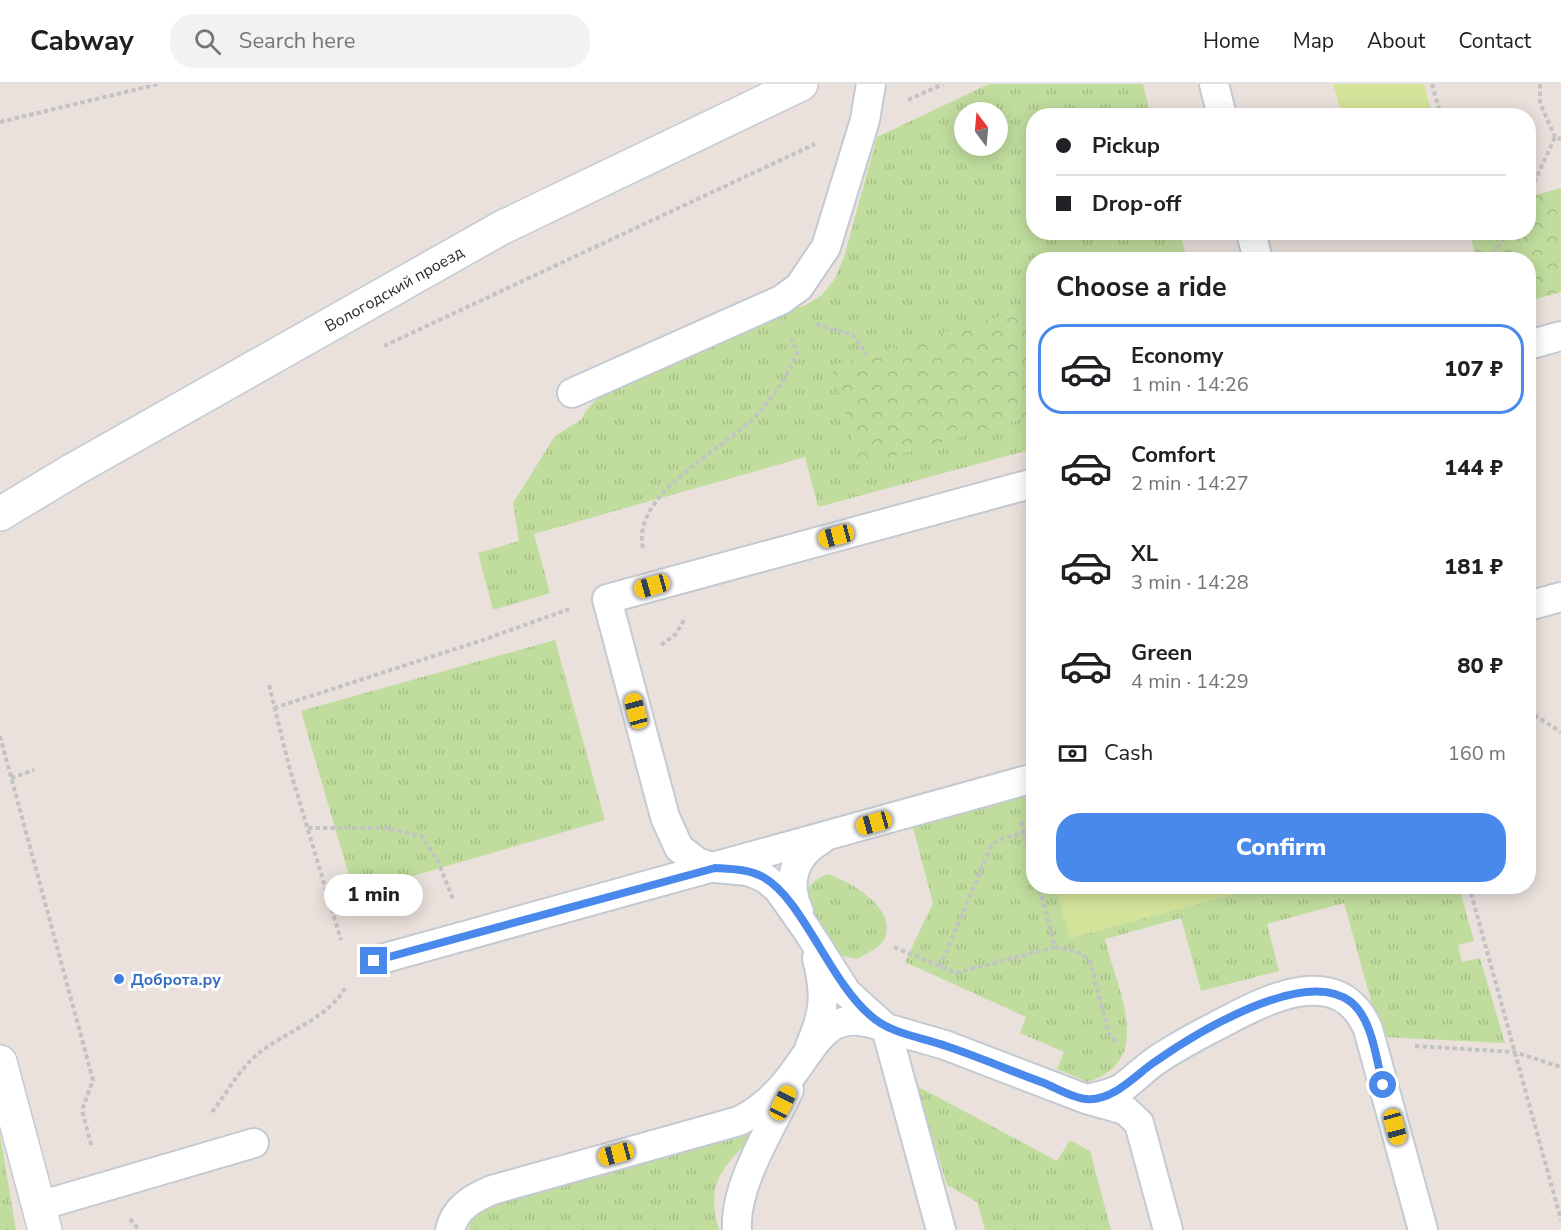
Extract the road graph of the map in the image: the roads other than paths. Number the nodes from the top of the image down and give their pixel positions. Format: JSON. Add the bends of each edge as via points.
{"nodes":[{"id":1,"x":801,"y":84,"type":"edge"},
{"id":2,"x":871,"y":84,"type":"edge"},
{"id":3,"x":1214,"y":84,"type":"edge"},
{"id":4,"x":1220,"y":108,"type":"edge"},
{"id":5,"x":1561,"y":336,"type":"edge"},
{"id":6,"x":1536,"y":343,"type":"edge"},
{"id":7,"x":572,"y":393,"type":"dead end"},
{"id":8,"x":1026,"y":485,"type":"edge"},
{"id":9,"x":0,"y":514,"type":"edge"},
{"id":10,"x":1561,"y":597,"type":"edge"},
{"id":11,"x":1536,"y":604,"type":"edge"},
{"id":12,"x":1022,"y":781,"type":"edge"},
{"id":13,"x":828,"y":836,"type":"junction"},
{"id":14,"x":715,"y":868,"type":"junction"},
{"id":15,"x":807,"y":930,"type":"junction"},
{"id":16,"x":374,"y":961,"type":"dead end"},
{"id":17,"x":886,"y":1028,"type":"junction"},
{"id":18,"x":809,"y":1050,"type":"junction"},
{"id":19,"x":1156,"y":1061,"type":"junction"},
{"id":20,"x":0,"y":1062,"type":"edge"},
{"id":21,"x":1086,"y":1099,"type":"junction"},
{"id":22,"x":1139,"y":1123,"type":"junction"},
{"id":23,"x":254,"y":1143,"type":"dead end"},
{"id":24,"x":42,"y":1218,"type":"edge"},
{"id":25,"x":450,"y":1230,"type":"edge"},
{"id":26,"x":737,"y":1230,"type":"edge"},
{"id":27,"x":941,"y":1230,"type":"edge"},
{"id":28,"x":1168,"y":1230,"type":"edge"},
{"id":29,"x":1423,"y":1230,"type":"edge"}],
"edges":[{"from":1,"to":9,"type":"street","name":"Вологодский проезд","via":[[501,228]]},
{"from":2,"to":7,"type":"lane","via":[[866,120],[826,247],[784,309]]},
{"from":3,"to":4,"type":"lane"},
{"from":5,"to":6,"type":"lane"},
{"from":8,"to":14,"type":"lane","via":[[607,599],[668,828],[686,854]]},
{"from":10,"to":11,"type":"lane"},
{"from":12,"to":13,"type":"lane"},
{"from":13,"to":14,"type":"lane"},
{"from":13,"to":15,"type":"lane","via":[[810,847],[793,870],[794,898]]},
{"from":14,"to":15,"type":"lane","via":[[748,871],[765,878]]},
{"from":14,"to":16,"type":"lane"},
{"from":15,"to":17,"type":"lane","via":[[847,993]]},
{"from":15,"to":18,"type":"lane","via":[[825,1000]]},
{"from":17,"to":18,"type":"lane","via":[[860,1020],[844,1022],[819,1034]]},
{"from":17,"to":21,"type":"lane","via":[[945,1045]]},
{"from":17,"to":27,"type":"lane"},
{"from":18,"to":25,"type":"lane","via":[[758,1112],[739,1121],[492,1190],[463,1206]]},
{"from":18,"to":26,"type":"lane","via":[[741,1194]]},
{"from":19,"to":21,"type":"lane","via":[[1120,1089]]},
{"from":19,"to":22,"type":"lane","via":[[1142,1078],[1136,1096]]},
{"from":19,"to":29,"type":"lane","via":[[1261,1003],[1302,991],[1340,996],[1351,1002],[1361,1014],[1372,1044]]},
{"from":20,"to":24,"type":"street"},
{"from":21,"to":22,"type":"lane","via":[[1125,1110]]},
{"from":22,"to":28,"type":"lane"},
{"from":23,"to":24,"type":"lane","via":[[102,1187]]}]}
